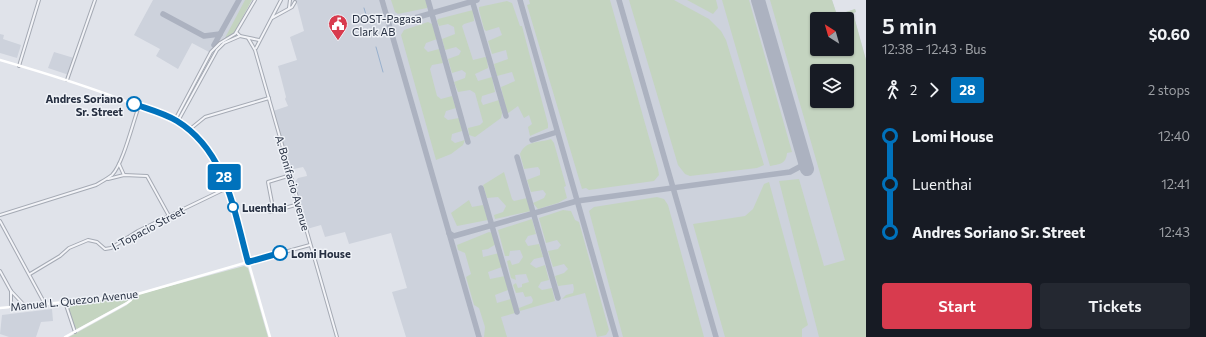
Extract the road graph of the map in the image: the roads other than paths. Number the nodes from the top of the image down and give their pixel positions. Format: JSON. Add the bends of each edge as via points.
{"nodes":[{"id":1,"x":40,"y":0,"type":"edge"},
{"id":2,"x":95,"y":0,"type":"edge"},
{"id":3,"x":255,"y":0,"type":"edge"},
{"id":4,"x":281,"y":0,"type":"edge"},
{"id":5,"x":290,"y":0,"type":"edge"},
{"id":6,"x":295,"y":2,"type":"dead end"},
{"id":7,"x":287,"y":10,"type":"junction"},
{"id":8,"x":271,"y":18,"type":"junction"},
{"id":9,"x":236,"y":34,"type":"junction"},
{"id":10,"x":240,"y":36,"type":"junction"},
{"id":11,"x":237,"y":38,"type":"junction"},
{"id":12,"x":248,"y":38,"type":"junction"},
{"id":13,"x":259,"y":40,"type":"junction"},
{"id":14,"x":255,"y":50,"type":"junction"},
{"id":15,"x":0,"y":60,"type":"edge"},
{"id":16,"x":19,"y":66,"type":"junction"},
{"id":17,"x":200,"y":78,"type":"junction"},
{"id":18,"x":67,"y":80,"type":"junction"},
{"id":19,"x":269,"y":98,"type":"junction"},
{"id":20,"x":139,"y":106,"type":"junction"},
{"id":21,"x":176,"y":121,"type":"junction"},
{"id":22,"x":189,"y":130,"type":"junction"},
{"id":23,"x":119,"y":164,"type":"junction"},
{"id":24,"x":124,"y":175,"type":"junction"},
{"id":25,"x":291,"y":175,"type":"junction"},
{"id":26,"x":107,"y":179,"type":"junction"},
{"id":27,"x":227,"y":188,"type":"junction"},
{"id":28,"x":299,"y":204,"type":"junction"},
{"id":29,"x":274,"y":211,"type":"junction"},
{"id":30,"x":270,"y":212,"type":"dead end"},
{"id":31,"x":0,"y":215,"type":"edge"},
{"id":32,"x":169,"y":216,"type":"junction"},
{"id":33,"x":0,"y":221,"type":"edge"},
{"id":34,"x":310,"y":245,"type":"junction"},
{"id":35,"x":248,"y":262,"type":"junction"},
{"id":36,"x":0,"y":271,"type":"edge"},
{"id":37,"x":30,"y":274,"type":"junction"},
{"id":38,"x":11,"y":291,"type":"junction"},
{"id":39,"x":131,"y":296,"type":"junction"},
{"id":40,"x":65,"y":302,"type":"junction"},
{"id":41,"x":46,"y":304,"type":"junction"},
{"id":42,"x":25,"y":306,"type":"junction"},
{"id":43,"x":11,"y":307,"type":"junction"},
{"id":44,"x":0,"y":308,"type":"edge"},
{"id":45,"x":74,"y":332,"type":"junction"},
{"id":46,"x":66,"y":337,"type":"edge"},
{"id":47,"x":270,"y":337,"type":"edge"},
{"id":48,"x":337,"y":337,"type":"edge"}],
"edges":[{"from":1,"to":16,"type":"street"},
{"from":2,"to":18,"type":"street"},
{"from":3,"to":9,"type":"street"},
{"from":4,"to":8,"type":"street"},
{"from":5,"to":7,"type":"street"},
{"from":6,"to":7,"type":"street"},
{"from":7,"to":8,"type":"street"},
{"from":8,"to":13,"type":"street"},
{"from":9,"to":10,"type":"street","via":[[239,33]]},
{"from":9,"to":11,"type":"street"},
{"from":9,"to":17,"type":"street","via":[[217,45]]},
{"from":10,"to":11,"type":"street"},
{"from":10,"to":12,"type":"street"},
{"from":11,"to":17,"type":"street","via":[[224,43],[217,50]]},
{"from":12,"to":13,"type":"street"},
{"from":12,"to":14,"type":"street","name":"A. Bonifacio Avenue"},
{"from":13,"to":14,"type":"street"},
{"from":14,"to":19,"type":"street","name":"A. Bonifacio Avenue"},
{"from":15,"to":16,"type":"main road"},
{"from":16,"to":18,"type":"main road"},
{"from":17,"to":21,"type":"street"},
{"from":18,"to":20,"type":"main road"},
{"from":19,"to":22,"type":"street","via":[[205,117]]},
{"from":19,"to":25,"type":"street","name":"A. Bonifacio Avenue"},
{"from":20,"to":21,"type":"main road"},
{"from":20,"to":23,"type":"street"},
{"from":21,"to":22,"type":"main road"},
{"from":22,"to":27,"type":"main road","via":[[215,159]]},
{"from":23,"to":24,"type":"street"},
{"from":23,"to":26,"type":"street"},
{"from":24,"to":26,"type":"street"},
{"from":24,"to":32,"type":"street","via":[[147,176]]},
{"from":25,"to":28,"type":"street","name":"A. Bonifacio Avenue"},
{"from":25,"to":29,"type":"street","via":[[268,182]]},
{"from":26,"to":31,"type":"street"},
{"from":27,"to":32,"type":"street","name":"I. Topacio Street"},
{"from":27,"to":35,"type":"main road"},
{"from":28,"to":29,"type":"street"},
{"from":28,"to":34,"type":"street","name":"A. Bonifacio Avenue"},
{"from":29,"to":30,"type":"street"},
{"from":32,"to":37,"type":"street","name":"I. Topacio Street","via":[[111,248],[106,249],[97,242],[88,240],[69,248]]},
{"from":33,"to":37,"type":"street"},
{"from":34,"to":35,"type":"street","name":"Manuel L. Quezon Avenue"},
{"from":34,"to":48,"type":"street","name":"A. Bonifacio Avenue"},
{"from":35,"to":39,"type":"main road","name":"Manuel L. Quezon Avenue"},
{"from":35,"to":47,"type":"main road"},
{"from":36,"to":38,"type":"street"},
{"from":37,"to":41,"type":"street"},
{"from":38,"to":42,"type":"street"},
{"from":38,"to":43,"type":"street"},
{"from":39,"to":40,"type":"main road","name":"Manuel L. Quezon Avenue"},
{"from":39,"to":45,"type":"main road","via":[[127,303]]},
{"from":40,"to":41,"type":"main road","name":"Manuel L. Quezon Avenue"},
{"from":40,"to":45,"type":"street"},
{"from":41,"to":42,"type":"main road","name":"Manuel L. Quezon Avenue"},
{"from":42,"to":43,"type":"main road","name":"Manuel L. Quezon Avenue"},
{"from":43,"to":44,"type":"main road","name":"Manuel L. Quezon Avenue"},
{"from":45,"to":46,"type":"main road"}]}
